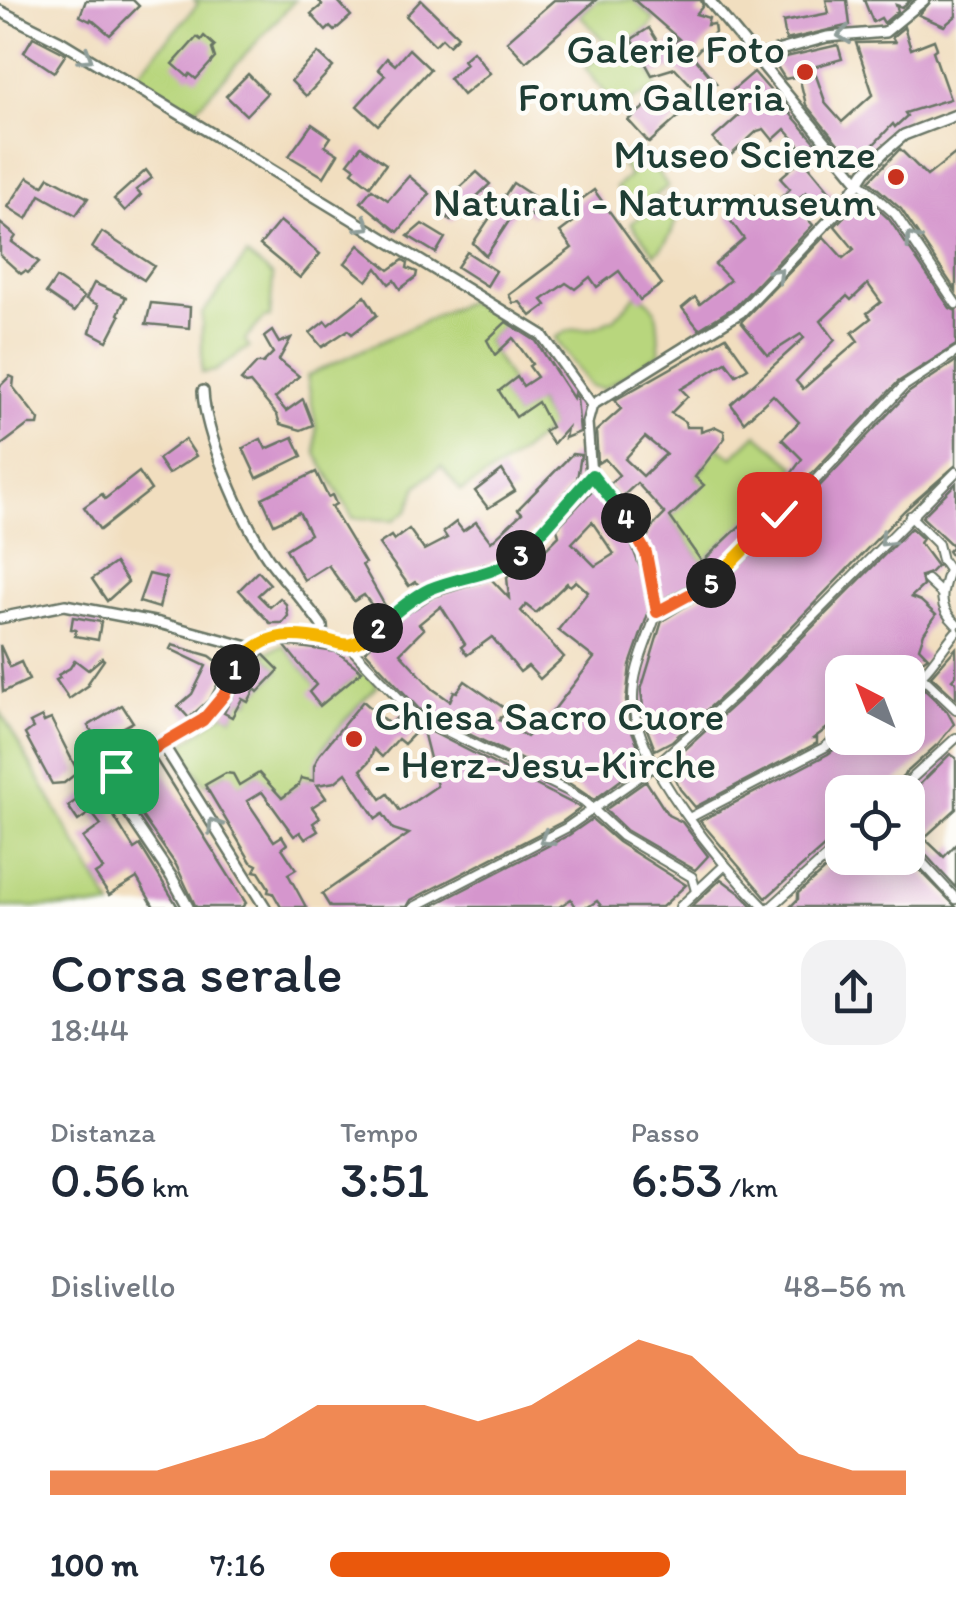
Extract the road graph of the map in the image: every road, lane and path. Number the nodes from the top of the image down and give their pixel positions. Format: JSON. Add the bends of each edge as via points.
{"nodes":[{"id":1,"x":709,"y":0,"type":"edge"},
{"id":2,"x":924,"y":0,"type":"edge"},
{"id":3,"x":0,"y":10,"type":"edge"},
{"id":4,"x":755,"y":57,"type":"junction"},
{"id":5,"x":956,"y":114,"type":"edge"},
{"id":6,"x":859,"y":182,"type":"junction"},
{"id":7,"x":956,"y":304,"type":"edge"},
{"id":8,"x":956,"y":352,"type":"edge"},
{"id":9,"x":203,"y":390,"type":"dead end"},
{"id":10,"x":592,"y":406,"type":"junction"},
{"id":11,"x":956,"y":472,"type":"edge"},
{"id":12,"x":592,"y":475,"type":"junction"},
{"id":13,"x":792,"y":505,"type":"dead end"},
{"id":14,"x":779,"y":514,"type":"dead end"},
{"id":15,"x":910,"y":516,"type":"junction"},
{"id":16,"x":953,"y":573,"type":"edge"},
{"id":17,"x":927,"y":580,"type":"dead end"},
{"id":18,"x":941,"y":592,"type":"junction"},
{"id":19,"x":657,"y":612,"type":"junction"},
{"id":20,"x":0,"y":618,"type":"edge"},
{"id":21,"x":956,"y":624,"type":"edge"},
{"id":22,"x":956,"y":632,"type":"edge"},
{"id":23,"x":323,"y":640,"type":"junction"},
{"id":24,"x":348,"y":645,"type":"junction"},
{"id":25,"x":252,"y":648,"type":"junction"},
{"id":26,"x":925,"y":673,"type":"edge"},
{"id":27,"x":925,"y":680,"type":"edge"},
{"id":28,"x":956,"y":709,"type":"edge"},
{"id":29,"x":956,"y":738,"type":"edge"},
{"id":30,"x":162,"y":743,"type":"junction"},
{"id":31,"x":825,"y":746,"type":"edge"},
{"id":32,"x":656,"y":765,"type":"junction"},
{"id":33,"x":915,"y":775,"type":"edge"},
{"id":34,"x":592,"y":809,"type":"junction"},
{"id":35,"x":689,"y":818,"type":"junction"},
{"id":36,"x":825,"y":858,"type":"edge"},
{"id":37,"x":925,"y":865,"type":"edge"},
{"id":38,"x":724,"y":866,"type":"junction"},
{"id":39,"x":696,"y":891,"type":"junction"},
{"id":40,"x":956,"y":899,"type":"edge"},
{"id":41,"x":188,"y":907,"type":"edge"},
{"id":42,"x":266,"y":907,"type":"edge"},
{"id":43,"x":414,"y":907,"type":"edge"},
{"id":44,"x":680,"y":907,"type":"edge"},
{"id":45,"x":764,"y":907,"type":"edge"},
{"id":46,"x":772,"y":907,"type":"edge"}],
"edges":[{"from":1,"to":4,"type":"street"},
{"from":2,"to":4,"type":"street","one_way":true,"via":[[884,32],[827,37]]},
{"from":3,"to":10,"type":"street","one_way":true,"via":[[542,335]]},
{"from":4,"to":6,"type":"street"},
{"from":5,"to":6,"type":"street","via":[[904,135]]},
{"from":7,"to":6,"type":"street","one_way":true,"via":[[894,214]]},
{"from":10,"to":6,"type":"street","one_way":true,"via":[[750,303]]},
{"from":8,"to":13,"type":"street","via":[[903,387]]},
{"from":9,"to":23,"type":"street","via":[[241,512],[322,626]]},
{"from":10,"to":12,"type":"street"},
{"from":11,"to":15,"type":"street"},
{"from":12,"to":19,"type":"street","via":[[640,539]]},
{"from":12,"to":24,"type":"street","via":[[535,542],[505,566],[430,590]]},
{"from":14,"to":19,"type":"street","via":[[718,578]]},
{"from":15,"to":16,"type":"street","via":[[938,544]]},
{"from":15,"to":32,"type":"street","one_way":true,"via":[[744,687]]},
{"from":16,"to":18,"type":"street"},
{"from":17,"to":18,"type":"street"},
{"from":18,"to":21,"type":"street","via":[[940,602]]},
{"from":19,"to":32,"type":"street","via":[[634,701]]},
{"from":20,"to":25,"type":"street","via":[[66,605]]},
{"from":22,"to":26,"type":"street"},
{"from":23,"to":24,"type":"street"},
{"from":23,"to":25,"type":"street","via":[[273,637]]},
{"from":24,"to":34,"type":"street","via":[[416,716]]},
{"from":25,"to":30,"type":"street","via":[[214,709]]},
{"from":27,"to":28,"type":"street"},
{"from":29,"to":33,"type":"street"},
{"from":30,"to":41,"type":"street","via":[[106,781]]},
{"from":42,"to":30,"type":"street","one_way":true},
{"from":31,"to":35,"type":"street"},
{"from":32,"to":34,"type":"street"},
{"from":32,"to":35,"type":"street"},
{"from":34,"to":39,"type":"street","via":[[622,836],[692,877]]},
{"from":34,"to":43,"type":"street","one_way":true},
{"from":35,"to":38,"type":"street"},
{"from":36,"to":46,"type":"street"},
{"from":37,"to":40,"type":"street"},
{"from":38,"to":39,"type":"street"},
{"from":38,"to":45,"type":"street"},
{"from":39,"to":44,"type":"street"}]}
